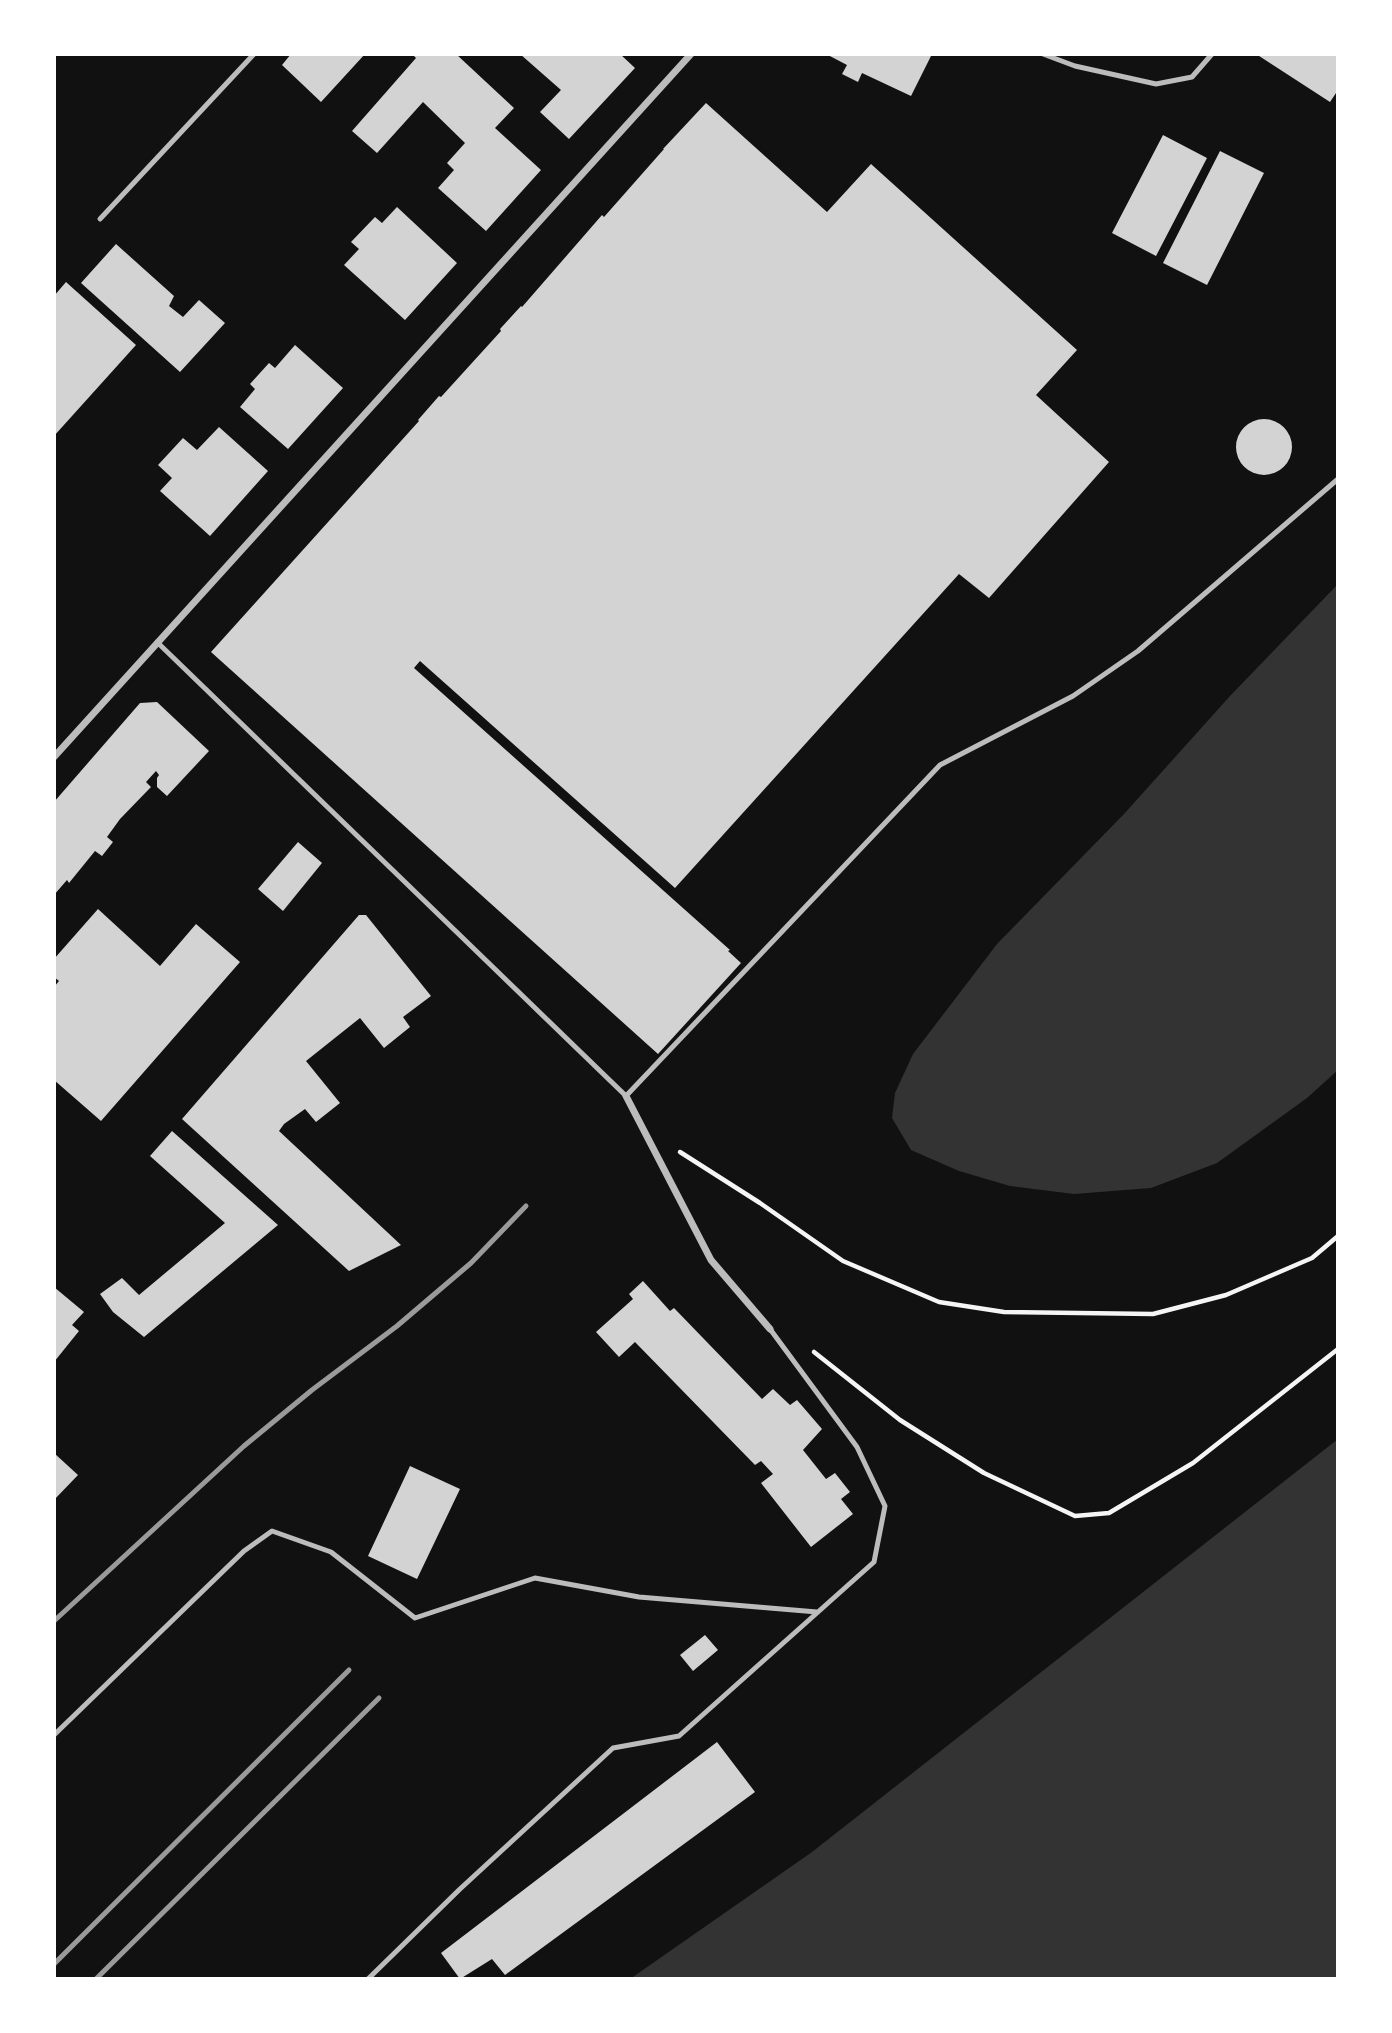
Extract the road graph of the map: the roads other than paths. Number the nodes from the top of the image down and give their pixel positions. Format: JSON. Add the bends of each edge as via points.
{"nodes":[{"id":1,"x":254,"y":54,"type":"edge"},
{"id":2,"x":691,"y":54,"type":"edge"},
{"id":3,"x":1043,"y":54,"type":"edge"},
{"id":4,"x":1212,"y":54,"type":"edge"},
{"id":5,"x":100,"y":219,"type":"dead end"},
{"id":6,"x":1338,"y":479,"type":"edge"},
{"id":7,"x":157,"y":642,"type":"junction"},
{"id":8,"x":54,"y":757,"type":"edge"},
{"id":9,"x":626,"y":1096,"type":"junction"},
{"id":10,"x":770,"y":1329,"type":"joint"},
{"id":11,"x":818,"y":1612,"type":"junction"},
{"id":12,"x":54,"y":1735,"type":"edge"},
{"id":13,"x":368,"y":1979,"type":"edge"}],
"edges":[{"from":1,"to":5,"type":"lane"},
{"from":2,"to":7,"type":"street"},
{"from":3,"to":4,"type":"lane","via":[[1156,84],[1192,77]]},
{"from":6,"to":9,"type":"lane","via":[[1138,651],[1073,696],[940,765]]},
{"from":7,"to":8,"type":"street"},
{"from":7,"to":9,"type":"lane"},
{"from":9,"to":10,"type":"street","via":[[711,1260]]},
{"from":10,"to":11,"type":"lane","via":[[857,1447],[885,1506],[874,1562]]},
{"from":11,"to":12,"type":"lane","via":[[639,1597],[536,1578],[415,1618],[331,1552],[272,1531],[244,1551]]},
{"from":11,"to":13,"type":"lane","via":[[679,1736],[613,1748]]}]}
